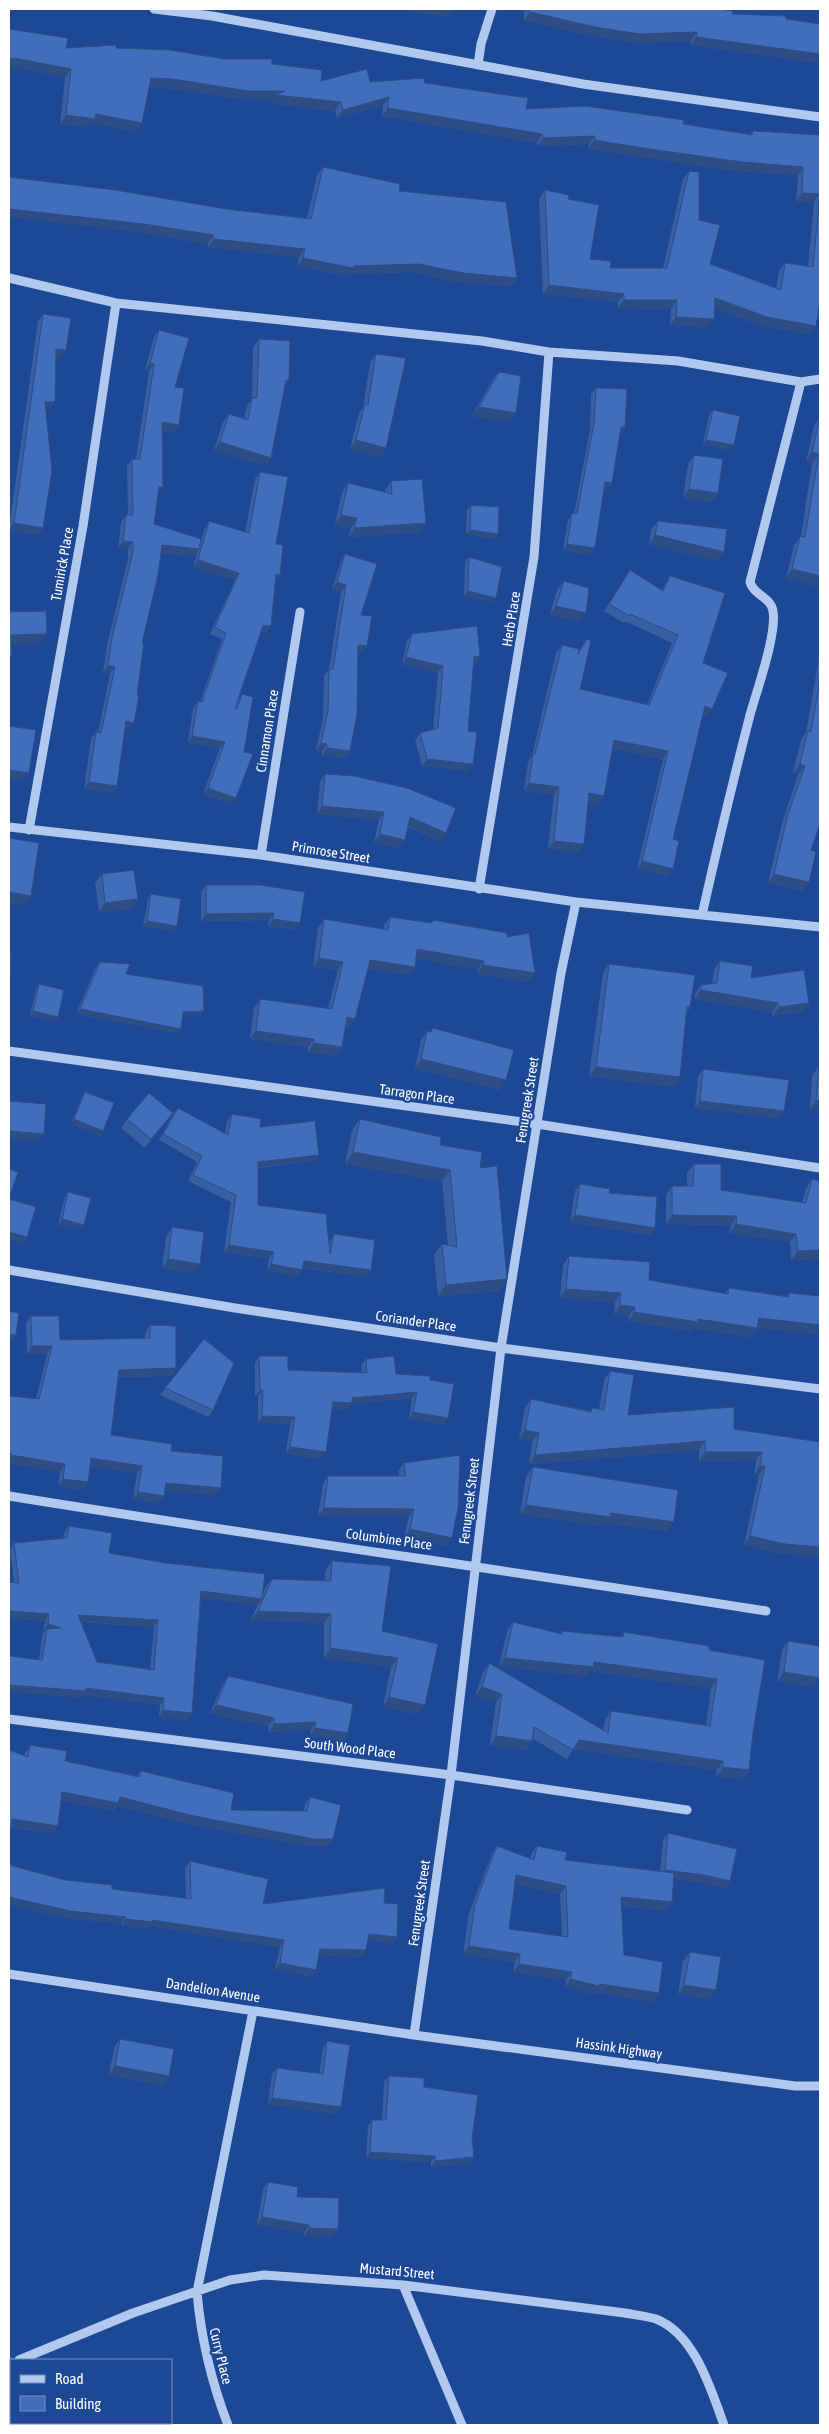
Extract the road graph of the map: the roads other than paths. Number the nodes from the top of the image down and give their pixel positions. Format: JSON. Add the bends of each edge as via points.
{"nodes":[{"id":1,"x":154,"y":9,"type":"edge"},
{"id":2,"x":492,"y":9,"type":"edge"},
{"id":3,"x":478,"y":65,"type":"junction"},
{"id":4,"x":820,"y":116,"type":"edge"},
{"id":5,"x":9,"y":278,"type":"edge"},
{"id":6,"x":116,"y":303,"type":"junction"},
{"id":7,"x":548,"y":352,"type":"junction"},
{"id":8,"x":820,"y":379,"type":"edge"},
{"id":9,"x":801,"y":382,"type":"junction"},
{"id":10,"x":300,"y":612,"type":"dead end"},
{"id":11,"x":9,"y":827,"type":"edge"},
{"id":12,"x":29,"y":830,"type":"junction"},
{"id":13,"x":261,"y":855,"type":"junction"},
{"id":14,"x":479,"y":889,"type":"junction"},
{"id":15,"x":576,"y":902,"type":"junction"},
{"id":16,"x":702,"y":915,"type":"junction"},
{"id":17,"x":820,"y":927,"type":"edge"},
{"id":18,"x":9,"y":1051,"type":"edge"},
{"id":19,"x":537,"y":1124,"type":"junction"},
{"id":20,"x":820,"y":1168,"type":"edge"},
{"id":21,"x":9,"y":1270,"type":"edge"},
{"id":22,"x":501,"y":1348,"type":"junction"},
{"id":23,"x":820,"y":1389,"type":"edge"},
{"id":24,"x":9,"y":1496,"type":"edge"},
{"id":25,"x":476,"y":1565,"type":"junction"},
{"id":26,"x":766,"y":1611,"type":"dead end"},
{"id":27,"x":9,"y":1719,"type":"edge"},
{"id":28,"x":451,"y":1775,"type":"junction"},
{"id":29,"x":688,"y":1810,"type":"dead end"},
{"id":30,"x":9,"y":1974,"type":"edge"},
{"id":31,"x":253,"y":2011,"type":"junction"},
{"id":32,"x":414,"y":2035,"type":"junction"},
{"id":33,"x":820,"y":2086,"type":"edge"},
{"id":34,"x":403,"y":2285,"type":"junction"},
{"id":35,"x":197,"y":2292,"type":"junction"},
{"id":36,"x":21,"y":2359,"type":"edge"},
{"id":37,"x":228,"y":2425,"type":"edge"},
{"id":38,"x":462,"y":2425,"type":"edge"},
{"id":39,"x":724,"y":2425,"type":"edge"}],
"edges":[{"from":1,"to":3,"type":"street","via":[[212,16]]},
{"from":2,"to":3,"type":"street"},
{"from":3,"to":4,"type":"street","via":[[582,84]]},
{"from":5,"to":6,"type":"street"},
{"from":6,"to":7,"type":"street","via":[[472,340]]},
{"from":6,"to":12,"type":"street","name":"Tumirick Place","via":[[83,526]]},
{"from":7,"to":9,"type":"street","via":[[678,361]]},
{"from":7,"to":14,"type":"street","name":"Herb Place","via":[[534,558]]},
{"from":8,"to":9,"type":"street"},
{"from":9,"to":16,"type":"street","via":[[750,582],[751,587],[773,608],[767,656]]},
{"from":10,"to":13,"type":"street","name":"Cinnamon Place"},
{"from":11,"to":12,"type":"street","name":"Primrose Street"},
{"from":12,"to":13,"type":"street","name":"Primrose Street"},
{"from":13,"to":14,"type":"street","name":"Primrose Street"},
{"from":14,"to":15,"type":"street","name":"Primrose Street"},
{"from":15,"to":16,"type":"street","name":"Primrose Street"},
{"from":15,"to":19,"type":"street","name":"Fenugreek Street"},
{"from":16,"to":17,"type":"street","name":"Primrose Street"},
{"from":18,"to":19,"type":"street","name":"Tarragon Place"},
{"from":19,"to":20,"type":"street","name":"Tarragon Place"},
{"from":19,"to":22,"type":"street","name":"Fenugreek Street"},
{"from":21,"to":22,"type":"street","name":"Coriander Place"},
{"from":22,"to":23,"type":"street","name":"Coriander Place"},
{"from":22,"to":25,"type":"street","name":"Fenugreek Street"},
{"from":24,"to":25,"type":"street","name":"Columbine Place"},
{"from":25,"to":26,"type":"street","name":"Columbine Place"},
{"from":25,"to":28,"type":"street","name":"Fenugreek Street"},
{"from":27,"to":28,"type":"street","name":"South Wood Place"},
{"from":28,"to":29,"type":"street","name":"South Wood Place"},
{"from":28,"to":32,"type":"street","name":"Fenugreek Street"},
{"from":30,"to":31,"type":"street","name":"Dandelion Avenue"},
{"from":31,"to":32,"type":"street","name":"Dandelion Avenue"},
{"from":31,"to":35,"type":"street","name":"Curry Place"},
{"from":32,"to":33,"type":"street","name":"Hassink Highway","via":[[786,2085]]},
{"from":34,"to":35,"type":"street","name":"Mustard Street","via":[[264,2275],[230,2280]]},
{"from":34,"to":38,"type":"street"},
{"from":34,"to":39,"type":"street","name":"Mustard Street","via":[[625,2313],[656,2320],[687,2344]]},
{"from":35,"to":36,"type":"street","name":"Mustard Street","via":[[133,2313]]},
{"from":35,"to":37,"type":"street","name":"Curry Place","via":[[208,2371]]}]}
